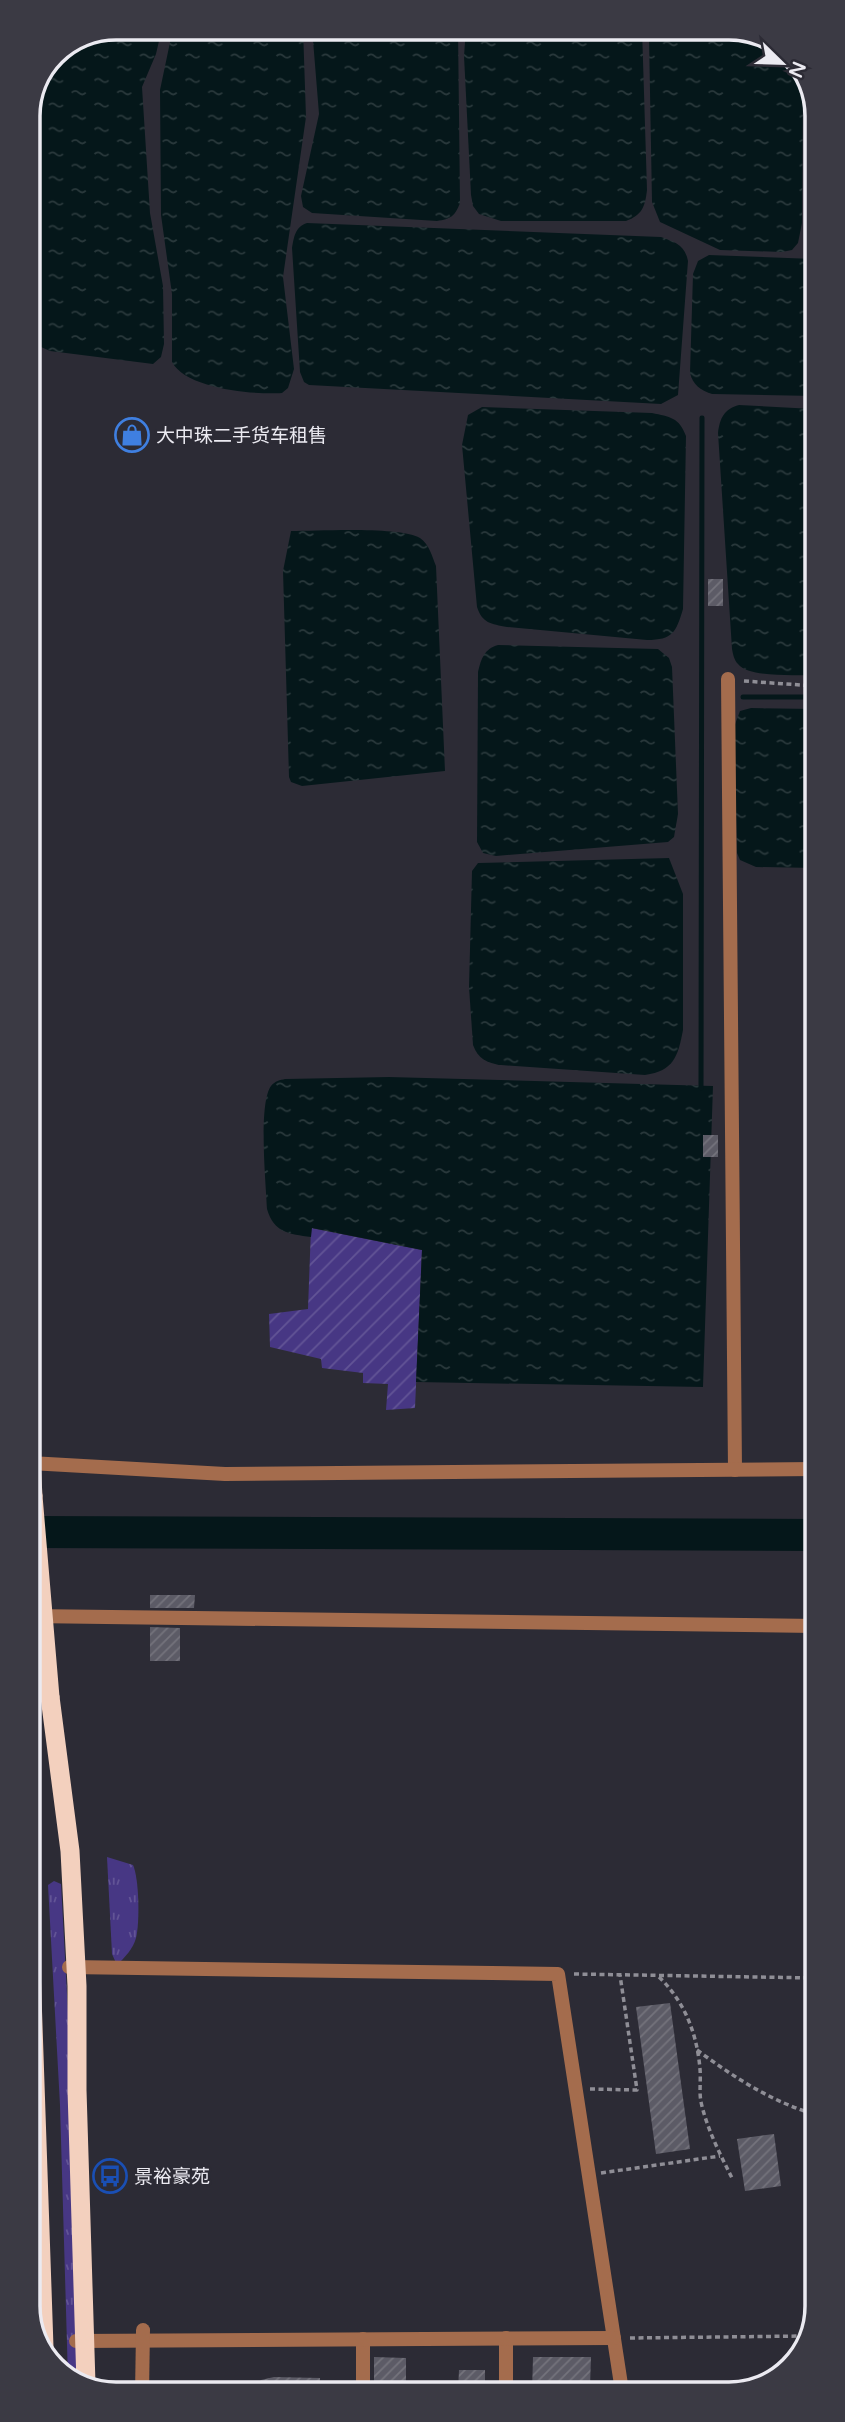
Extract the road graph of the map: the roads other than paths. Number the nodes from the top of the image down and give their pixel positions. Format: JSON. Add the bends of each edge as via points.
{"nodes":[{"id":1,"x":728,"y":679,"type":"road end"},
{"id":2,"x":40,"y":1464,"type":"edge"},
{"id":3,"x":805,"y":1469,"type":"edge"},
{"id":4,"x":735,"y":1470,"type":"junction"},
{"id":5,"x":40,"y":1579,"type":"edge"},
{"id":6,"x":40,"y":1616,"type":"edge"},
{"id":7,"x":805,"y":1626,"type":"edge"},
{"id":8,"x":67,"y":1967,"type":"dead end"},
{"id":9,"x":40,"y":2227,"type":"edge"},
{"id":10,"x":51,"y":2227,"type":"dead end"},
{"id":11,"x":40,"y":2230,"type":"edge"},
{"id":12,"x":43,"y":2326,"type":"edge"},
{"id":13,"x":143,"y":2330,"type":"dead end"},
{"id":14,"x":506,"y":2338,"type":"junction"},
{"id":15,"x":614,"y":2338,"type":"junction"},
{"id":16,"x":363,"y":2339,"type":"junction"},
{"id":17,"x":76,"y":2341,"type":"dead end"},
{"id":18,"x":86,"y":2375,"type":"edge"},
{"id":19,"x":142,"y":2382,"type":"edge"},
{"id":20,"x":363,"y":2382,"type":"edge"},
{"id":21,"x":506,"y":2382,"type":"edge"},
{"id":22,"x":621,"y":2382,"type":"edge"}],
"edges":[{"from":1,"to":4,"type":"street"},
{"from":2,"to":4,"type":"street","via":[[225,1474]]},
{"from":3,"to":4,"type":"street"},
{"from":5,"to":18,"type":"highway","bridge":true,"via":[[70,1851]]},
{"from":6,"to":7,"type":"street"},
{"from":8,"to":15,"type":"street","via":[[558,1974]]},
{"from":9,"to":10,"type":"street"},
{"from":11,"to":12,"type":"highway"},
{"from":13,"to":19,"type":"street"},
{"from":14,"to":15,"type":"street"},
{"from":14,"to":16,"type":"street"},
{"from":14,"to":21,"type":"street"},
{"from":15,"to":22,"type":"street"},
{"from":16,"to":17,"type":"street"},
{"from":16,"to":20,"type":"street"}]}
